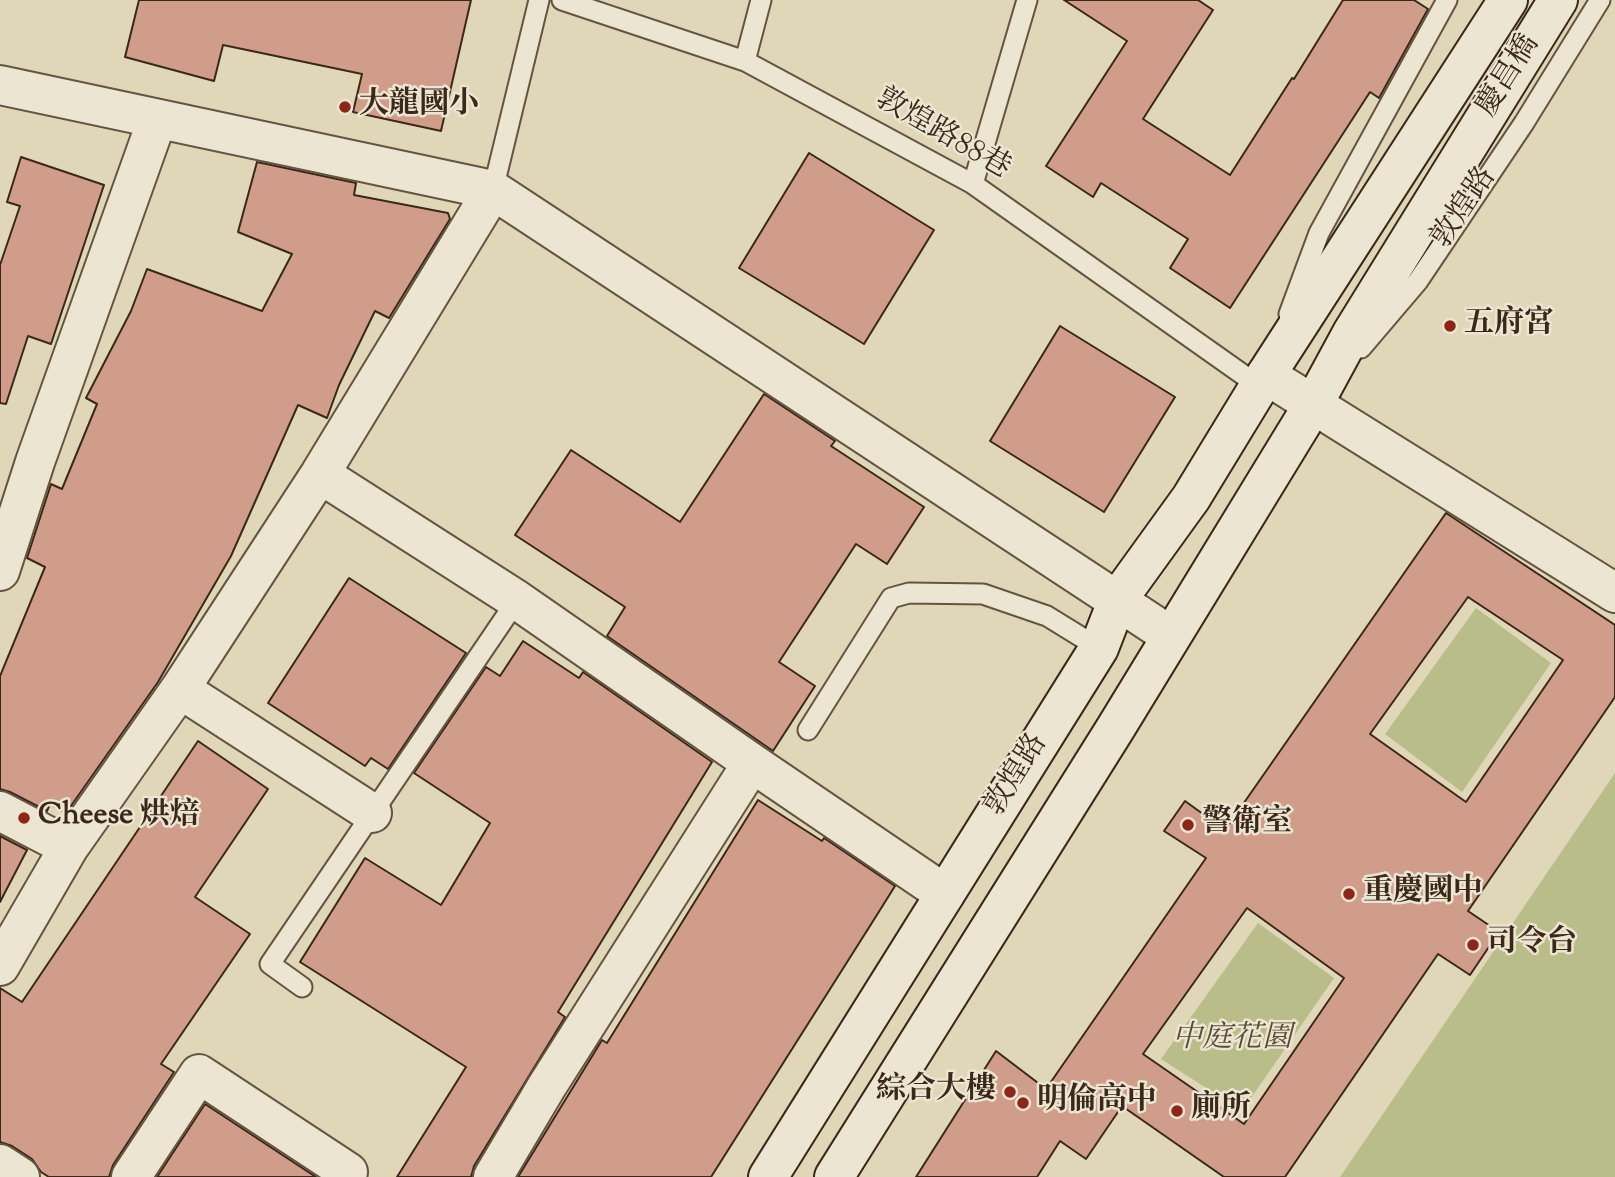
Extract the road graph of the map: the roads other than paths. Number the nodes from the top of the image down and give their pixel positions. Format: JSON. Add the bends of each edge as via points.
{"nodes":[{"id":1,"x":539,"y":0,"type":"edge"},
{"id":2,"x":562,"y":0,"type":"edge"},
{"id":3,"x":761,"y":0,"type":"edge"},
{"id":4,"x":1027,"y":0,"type":"edge"},
{"id":5,"x":1447,"y":0,"type":"edge"},
{"id":6,"x":1508,"y":0,"type":"edge"},
{"id":7,"x":1558,"y":0,"type":"edge"},
{"id":8,"x":1600,"y":0,"type":"edge"},
{"id":9,"x":745,"y":61,"type":"junction"},
{"id":10,"x":0,"y":85,"type":"edge"},
{"id":11,"x":157,"y":120,"type":"junction"},
{"id":12,"x":973,"y":184,"type":"junction"},
{"id":13,"x":493,"y":190,"type":"junction"},
{"id":14,"x":1305,"y":315,"type":"joint"},
{"id":15,"x":1352,"y":333,"type":"joint"},
{"id":16,"x":1263,"y":381,"type":"junction"},
{"id":17,"x":1313,"y":405,"type":"junction"},
{"id":18,"x":320,"y":474,"type":"junction"},
{"id":19,"x":0,"y":571,"type":"edge"},
{"id":20,"x":1615,"y":593,"type":"edge"},
{"id":21,"x":1118,"y":599,"type":"junction"},
{"id":22,"x":517,"y":600,"type":"junction"},
{"id":23,"x":1171,"y":636,"type":"junction"},
{"id":24,"x":1099,"y":648,"type":"junction"},
{"id":25,"x":180,"y":689,"type":"junction"},
{"id":26,"x":808,"y":730,"type":"dead end"},
{"id":27,"x":752,"y":763,"type":"junction"},
{"id":28,"x":0,"y":811,"type":"edge"},
{"id":29,"x":372,"y":813,"type":"junction"},
{"id":30,"x":69,"y":847,"type":"junction"},
{"id":31,"x":945,"y":894,"type":"junction"},
{"id":32,"x":0,"y":966,"type":"edge"},
{"id":33,"x":302,"y":987,"type":"dead end"},
{"id":34,"x":0,"y":1164,"type":"edge"},
{"id":35,"x":348,"y":1172,"type":"dead end"},
{"id":36,"x":20,"y":1177,"type":"edge"},
{"id":37,"x":131,"y":1177,"type":"edge"},
{"id":38,"x":493,"y":1177,"type":"edge"},
{"id":39,"x":768,"y":1177,"type":"edge"},
{"id":40,"x":834,"y":1177,"type":"edge"}],
"edges":[{"from":1,"to":13,"type":"lane"},
{"from":2,"to":9,"type":"lane","name":"敦煌路88巷"},
{"from":3,"to":9,"type":"lane"},
{"from":4,"to":12,"type":"lane"},
{"from":5,"to":16,"type":"lane","name":"敦煌路","via":[[1319,233]]},
{"from":6,"to":14,"type":"street","name":"慶昌橋"},
{"from":7,"to":15,"type":"street","name":"慶昌橋"},
{"from":8,"to":17,"type":"lane","name":"敦煌路","via":[[1418,281]]},
{"from":9,"to":12,"type":"lane","name":"敦煌路88巷"},
{"from":10,"to":11,"type":"street"},
{"from":11,"to":13,"type":"street"},
{"from":11,"to":19,"type":"street"},
{"from":12,"to":16,"type":"lane","name":"敦煌路88巷"},
{"from":13,"to":18,"type":"street"},
{"from":13,"to":21,"type":"street"},
{"from":14,"to":16,"type":"street","name":"敦煌路"},
{"from":15,"to":17,"type":"street","name":"敦煌路"},
{"from":16,"to":17,"type":"street"},
{"from":16,"to":21,"type":"street","name":"敦煌路","via":[[1191,498]]},
{"from":17,"to":20,"type":"street"},
{"from":17,"to":23,"type":"street","name":"敦煌路"},
{"from":18,"to":22,"type":"street"},
{"from":18,"to":25,"type":"street"},
{"from":21,"to":23,"type":"street"},
{"from":21,"to":24,"type":"street","name":"敦煌路"},
{"from":22,"to":27,"type":"street"},
{"from":22,"to":29,"type":"lane"},
{"from":23,"to":40,"type":"street","name":"敦煌路"},
{"from":24,"to":26,"type":"lane","via":[[1047,616],[983,594],[908,593],[891,598]]},
{"from":24,"to":31,"type":"street","name":"敦煌路"},
{"from":25,"to":29,"type":"street"},
{"from":25,"to":30,"type":"street"},
{"from":27,"to":31,"type":"street"},
{"from":27,"to":38,"type":"street"},
{"from":28,"to":30,"type":"street"},
{"from":29,"to":33,"type":"lane","via":[[270,964]]},
{"from":30,"to":32,"type":"street"},
{"from":31,"to":39,"type":"street","name":"敦煌路"},
{"from":34,"to":36,"type":"street"},
{"from":35,"to":37,"type":"street","via":[[199,1074]]}]}
